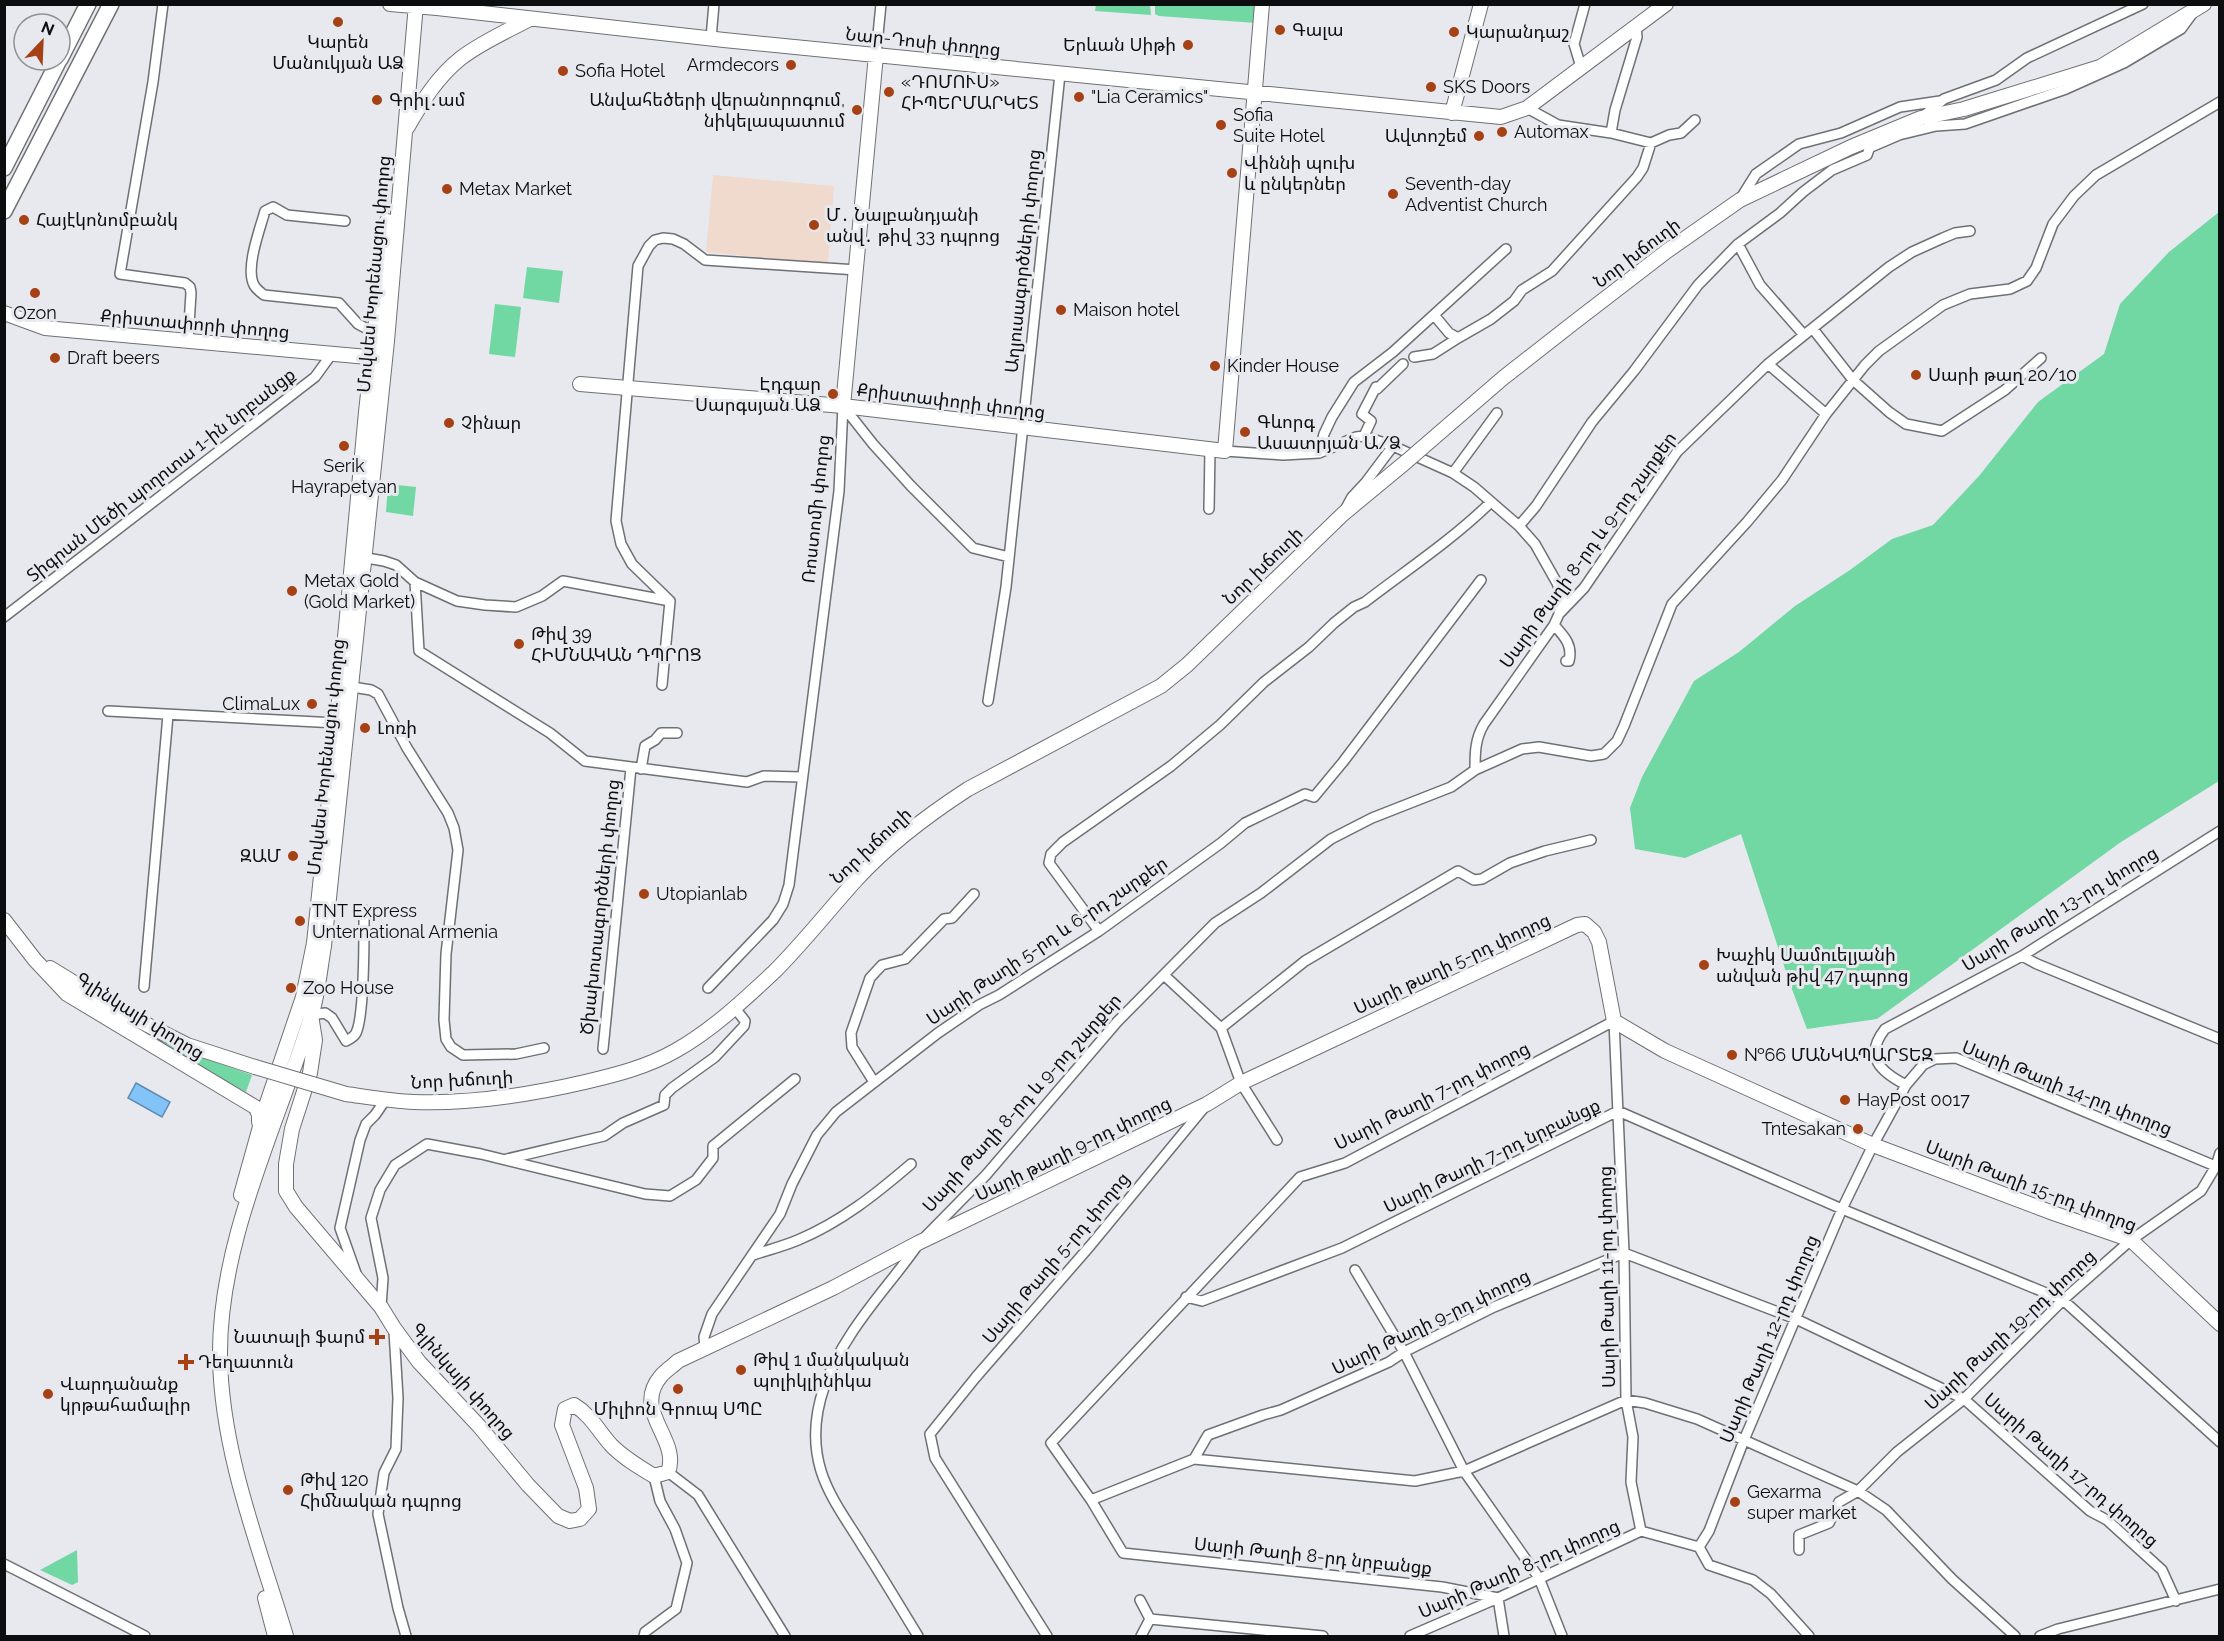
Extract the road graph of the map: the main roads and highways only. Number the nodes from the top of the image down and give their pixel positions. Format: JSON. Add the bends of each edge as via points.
{"nodes":[{"id":1,"x":88,"y":4,"type":"edge"},
{"id":2,"x":111,"y":4,"type":"edge"},
{"id":3,"x":390,"y":4,"type":"edge"},
{"id":4,"x":1262,"y":4,"type":"edge"},
{"id":5,"x":1481,"y":4,"type":"edge"},
{"id":6,"x":1666,"y":4,"type":"edge"},
{"id":7,"x":412,"y":5,"type":"edge"},
{"id":8,"x":472,"y":8,"type":"edge"},
{"id":9,"x":2199,"y":9,"type":"edge"},
{"id":10,"x":530,"y":19,"type":"junction"},
{"id":11,"x":72,"y":35,"type":"edge"},
{"id":12,"x":876,"y":55,"type":"junction"},
{"id":13,"x":53,"y":72,"type":"edge"},
{"id":14,"x":1255,"y":93,"type":"junction"},
{"id":15,"x":1452,"y":113,"type":"junction"},
{"id":16,"x":406,"y":131,"type":"junction"},
{"id":17,"x":4,"y":168,"type":"edge"},
{"id":18,"x":4,"y":211,"type":"edge"},
{"id":19,"x":4,"y":313,"type":"edge"},
{"id":20,"x":378,"y":358,"type":"junction"},
{"id":21,"x":579,"y":384,"type":"dead end"},
{"id":22,"x":843,"y":406,"type":"junction"},
{"id":23,"x":346,"y":686,"type":"junction"},
{"id":24,"x":4,"y":920,"type":"edge"},
{"id":25,"x":35,"y":960,"type":"junction"},
{"id":26,"x":311,"y":1015,"type":"junction"},
{"id":27,"x":1241,"y":1083,"type":"joint"},
{"id":28,"x":270,"y":1113,"type":"junction"},
{"id":29,"x":292,"y":1129,"type":"junction"},
{"id":30,"x":259,"y":1130,"type":"junction"},
{"id":31,"x":1873,"y":1145,"type":"joint"},
{"id":32,"x":918,"y":1243,"type":"joint"},
{"id":33,"x":2220,"y":1324,"type":"edge"},
{"id":34,"x":668,"y":1472,"type":"joint"},
{"id":35,"x":275,"y":1636,"type":"edge"},
{"id":36,"x":286,"y":1636,"type":"edge"}],
"edges":[{"from":1,"to":11,"type":"main road"},
{"from":2,"to":18,"type":"main road"},
{"from":3,"to":7,"type":"main road","name":"Նար-Դոսի փողոց"},
{"from":4,"to":14,"type":"main road"},
{"from":5,"to":15,"type":"main road"},
{"from":6,"to":15,"type":"main road","name":"Նար-Դոսի փողոց","via":[[1527,108],[1501,117]]},
{"from":7,"to":8,"type":"main road","name":"Նար-Դոսի փողոց"},
{"from":7,"to":16,"type":"main road","name":"Մովսես Խորենացու փողոց"},
{"from":7,"to":20,"type":"main road","name":"Մովսես Խորենացու փողոց","via":[[375,333]]},
{"from":8,"to":10,"type":"main road","name":"Նար-Դոսի փողոց"},
{"from":9,"to":25,"type":"main road","name":"Նոր խճուղի","bridge":true,"via":[[2100,67],[1964,109],[1921,118],[1740,200],[1667,251],[1503,378],[1342,514],[1161,686],[945,804],[857,879],[774,971],[734,1007],[676,1050],[638,1067],[536,1094],[461,1101],[413,1102],[346,1094],[187,1046]]},
{"from":10,"to":12,"type":"main road","name":"Նար-Դոսի փողոց"},
{"from":10,"to":16,"type":"main road","via":[[488,40],[452,66],[427,94]]},
{"from":12,"to":14,"type":"main road","name":"Նար-Դոսի փողոց"},
{"from":12,"to":22,"type":"main road","name":"Ռոստոմի փողոց"},
{"from":13,"to":17,"type":"main road"},
{"from":14,"to":15,"type":"main road","name":"Նար-Դոսի փողոց"},
{"from":14,"to":22,"type":"main road","name":"Քրիստափորի փողոց","via":[[1225,451]]},
{"from":16,"to":20,"type":"main road","name":"Մովսես Խորենացու փողոց"},
{"from":19,"to":20,"type":"main road","name":"Քրիստափորի փողոց","via":[[45,328]]},
{"from":20,"to":23,"type":"main road","name":"Մովսես Խորենացու փողոց"},
{"from":21,"to":22,"type":"main road","name":"Քրիստափորի փողոց"},
{"from":23,"to":26,"type":"main road","name":"Մովսես Խորենացու փողոց","via":[[324,946]]},
{"from":23,"to":28,"type":"main road","name":"Մովսես Խորենացու փողոց","via":[[337,723],[314,943]]},
{"from":24,"to":25,"type":"main road","name":"Գլինկայի փողոց"},
{"from":25,"to":30,"type":"main road","name":"Գլինկայի փողոց","via":[[67,994],[255,1107]]},
{"from":26,"to":28,"type":"main road","name":"Մովսես Խորենացու փողոց"},
{"from":26,"to":29,"type":"main road","name":"Գլինկայի փողոց","via":[[315,1040],[310,1072]]},
{"from":27,"to":31,"type":"main road","name":"Սարի թաղի 5-րդ փողոց","via":[[1585,924],[1599,942],[1614,1021],[1665,1051]]},
{"from":27,"to":32,"type":"main road","name":"Սարի թաղի 9-րդ փողոց","via":[[1207,1104]]},
{"from":28,"to":29,"type":"main road"},
{"from":28,"to":30,"type":"main road","name":"Մովսես Խորենացու փողոց"},
{"from":28,"to":36,"type":"main road","name":"Մովսես Խորենացու փողոց","via":[[229,1271],[220,1358],[226,1425],[239,1481]]},
{"from":29,"to":34,"type":"main road","name":"Գլինկայի փողոց","via":[[286,1191],[296,1207],[381,1307],[419,1362],[558,1516],[580,1520],[589,1509],[586,1488],[562,1425],[565,1409],[574,1405],[637,1466],[654,1476]]},
{"from":30,"to":35,"type":"main road","name":"Մովսես Խորենացու փողոց","via":[[224,1257],[216,1300],[213,1353],[219,1425]]},
{"from":31,"to":33,"type":"main road","name":"Սարի Թաղի 15-րդ փողոց","via":[[2131,1240]]},
{"from":32,"to":34,"type":"main road","name":"Սարի Թաղի 8-րդ և 9-րդ շարքեր","via":[[678,1361],[660,1377],[652,1393],[651,1410],[670,1455]]}]}
